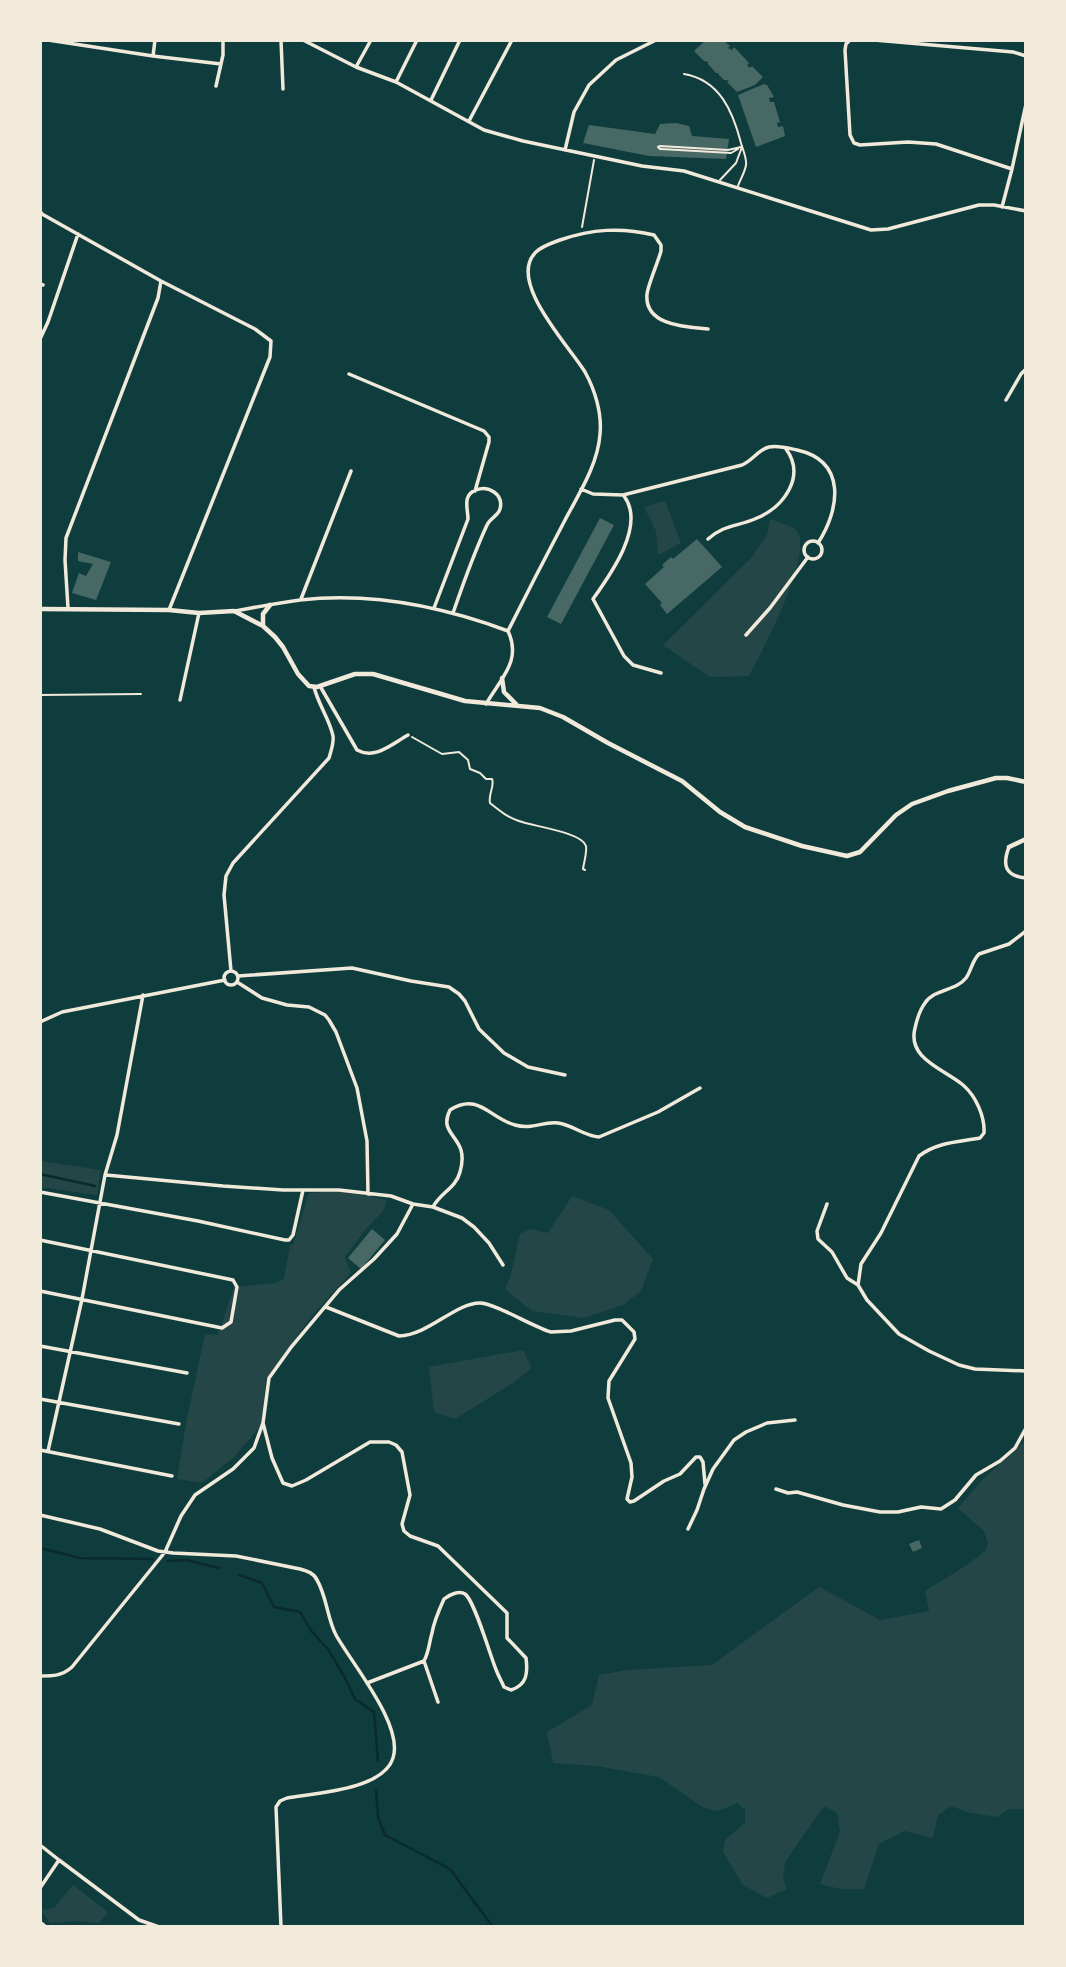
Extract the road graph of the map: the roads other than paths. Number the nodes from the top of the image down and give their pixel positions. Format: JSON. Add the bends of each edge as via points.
{"nodes":[{"id":1,"x":48,"y":40,"type":"edge"},
{"id":2,"x":155,"y":40,"type":"edge"},
{"id":3,"x":223,"y":40,"type":"edge"},
{"id":4,"x":281,"y":40,"type":"edge"},
{"id":5,"x":303,"y":40,"type":"edge"},
{"id":6,"x":372,"y":40,"type":"edge"},
{"id":7,"x":417,"y":40,"type":"edge"},
{"id":8,"x":460,"y":40,"type":"edge"},
{"id":9,"x":512,"y":40,"type":"edge"},
{"id":10,"x":656,"y":40,"type":"edge"},
{"id":11,"x":850,"y":40,"type":"edge"},
{"id":12,"x":874,"y":40,"type":"edge"},
{"id":13,"x":153,"y":56,"type":"junction"},
{"id":14,"x":1026,"y":56,"type":"edge"},
{"id":15,"x":221,"y":64,"type":"junction"},
{"id":16,"x":356,"y":68,"type":"junction"},
{"id":17,"x":684,"y":74,"type":"dead end"},
{"id":18,"x":396,"y":82,"type":"junction"},
{"id":19,"x":216,"y":86,"type":"dead end"},
{"id":20,"x":283,"y":89,"type":"dead end"},
{"id":21,"x":431,"y":100,"type":"junction"},
{"id":22,"x":1026,"y":104,"type":"edge"},
{"id":23,"x":469,"y":121,"type":"junction"},
{"id":24,"x":742,"y":146,"type":"junction"},
{"id":25,"x":660,"y":149,"type":"dead end"},
{"id":26,"x":565,"y":150,"type":"junction"},
{"id":27,"x":1013,"y":169,"type":"junction"},
{"id":28,"x":719,"y":181,"type":"junction"},
{"id":29,"x":738,"y":186,"type":"junction"},
{"id":30,"x":1002,"y":207,"type":"junction"},
{"id":31,"x":1026,"y":211,"type":"edge"},
{"id":32,"x":41,"y":214,"type":"edge"},
{"id":33,"x":78,"y":234,"type":"junction"},
{"id":34,"x":161,"y":281,"type":"junction"},
{"id":35,"x":708,"y":329,"type":"dead end"},
{"id":36,"x":40,"y":339,"type":"edge"},
{"id":37,"x":1026,"y":369,"type":"edge"},
{"id":38,"x":349,"y":374,"type":"dead end"},
{"id":39,"x":1006,"y":400,"type":"dead end"},
{"id":40,"x":784,"y":448,"type":"junction"},
{"id":41,"x":351,"y":471,"type":"dead end"},
{"id":42,"x":581,"y":489,"type":"junction"},
{"id":43,"x":475,"y":491,"type":"junction"},
{"id":44,"x":623,"y":495,"type":"junction"},
{"id":45,"x":708,"y":539,"type":"dead end"},
{"id":46,"x":818,"y":543,"type":"junction"},
{"id":47,"x":808,"y":557,"type":"junction"},
{"id":48,"x":301,"y":600,"type":"junction"},
{"id":49,"x":270,"y":605,"type":"junction"},
{"id":50,"x":68,"y":608,"type":"junction"},
{"id":51,"x":434,"y":608,"type":"junction"},
{"id":52,"x":40,"y":609,"type":"edge"},
{"id":53,"x":169,"y":610,"type":"junction"},
{"id":54,"x":234,"y":611,"type":"junction"},
{"id":55,"x":199,"y":613,"type":"junction"},
{"id":56,"x":453,"y":613,"type":"junction"},
{"id":57,"x":263,"y":626,"type":"junction"},
{"id":58,"x":508,"y":631,"type":"junction"},
{"id":59,"x":746,"y":635,"type":"dead end"},
{"id":60,"x":661,"y":673,"type":"dead end"},
{"id":61,"x":502,"y":678,"type":"junction"},
{"id":62,"x":317,"y":687,"type":"junction"},
{"id":63,"x":141,"y":694,"type":"dead end"},
{"id":64,"x":40,"y":695,"type":"edge"},
{"id":65,"x":180,"y":700,"type":"dead end"},
{"id":66,"x":486,"y":704,"type":"junction"},
{"id":67,"x":517,"y":704,"type":"junction"},
{"id":68,"x":408,"y":735,"type":"road end"},
{"id":69,"x":1026,"y":782,"type":"edge"},
{"id":70,"x":1026,"y":839,"type":"edge"},
{"id":71,"x":1009,"y":847,"type":"joint"},
{"id":72,"x":1026,"y":878,"type":"edge"},
{"id":73,"x":1026,"y":931,"type":"edge"},
{"id":74,"x":231,"y":971,"type":"junction"},
{"id":75,"x":238,"y":976,"type":"junction"},
{"id":76,"x":225,"y":980,"type":"junction"},
{"id":77,"x":237,"y":982,"type":"junction"},
{"id":78,"x":144,"y":995,"type":"junction"},
{"id":79,"x":40,"y":1022,"type":"edge"},
{"id":80,"x":565,"y":1075,"type":"dead end"},
{"id":81,"x":700,"y":1088,"type":"dead end"},
{"id":82,"x":105,"y":1175,"type":"junction"},
{"id":83,"x":303,"y":1190,"type":"junction"},
{"id":84,"x":40,"y":1192,"type":"edge"},
{"id":85,"x":368,"y":1194,"type":"junction"},
{"id":86,"x":101,"y":1196,"type":"junction"},
{"id":87,"x":87,"y":1200,"type":"junction"},
{"id":88,"x":100,"y":1203,"type":"junction"},
{"id":89,"x":413,"y":1204,"type":"junction"},
{"id":90,"x":827,"y":1204,"type":"dead end"},
{"id":91,"x":433,"y":1207,"type":"junction"},
{"id":92,"x":40,"y":1240,"type":"edge"},
{"id":93,"x":90,"y":1250,"type":"junction"},
{"id":94,"x":503,"y":1265,"type":"dead end"},
{"id":95,"x":858,"y":1285,"type":"junction"},
{"id":96,"x":40,"y":1292,"type":"edge"},
{"id":97,"x":82,"y":1299,"type":"junction"},
{"id":98,"x":326,"y":1307,"type":"junction"},
{"id":99,"x":40,"y":1346,"type":"edge"},
{"id":100,"x":71,"y":1351,"type":"junction"},
{"id":101,"x":1026,"y":1371,"type":"edge"},
{"id":102,"x":187,"y":1373,"type":"dead end"},
{"id":103,"x":40,"y":1399,"type":"edge"},
{"id":104,"x":59,"y":1402,"type":"junction"},
{"id":105,"x":795,"y":1420,"type":"dead end"},
{"id":106,"x":263,"y":1423,"type":"junction"},
{"id":107,"x":179,"y":1424,"type":"dead end"},
{"id":108,"x":1026,"y":1428,"type":"edge"},
{"id":109,"x":40,"y":1450,"type":"edge"},
{"id":110,"x":48,"y":1451,"type":"junction"},
{"id":111,"x":172,"y":1476,"type":"dead end"},
{"id":112,"x":705,"y":1484,"type":"junction"},
{"id":113,"x":776,"y":1489,"type":"dead end"},
{"id":114,"x":40,"y":1515,"type":"edge"},
{"id":115,"x":688,"y":1529,"type":"dead end"},
{"id":116,"x":165,"y":1552,"type":"junction"},
{"id":117,"x":424,"y":1661,"type":"junction"},
{"id":118,"x":40,"y":1676,"type":"edge"},
{"id":119,"x":368,"y":1683,"type":"junction"},
{"id":120,"x":438,"y":1702,"type":"dead end"},
{"id":121,"x":40,"y":1845,"type":"edge"},
{"id":122,"x":59,"y":1860,"type":"junction"},
{"id":123,"x":40,"y":1888,"type":"edge"},
{"id":124,"x":40,"y":1922,"type":"edge"},
{"id":125,"x":46,"y":1927,"type":"edge"},
{"id":126,"x":159,"y":1927,"type":"edge"},
{"id":127,"x":281,"y":1927,"type":"edge"}],
"edges":[{"from":1,"to":13,"type":"street"},
{"from":2,"to":13,"type":"street"},
{"from":3,"to":15,"type":"street"},
{"from":4,"to":20,"type":"street"},
{"from":5,"to":16,"type":"street"},
{"from":6,"to":16,"type":"street"},
{"from":7,"to":18,"type":"street"},
{"from":8,"to":21,"type":"street"},
{"from":9,"to":23,"type":"street"},
{"from":10,"to":26,"type":"street","via":[[616,60],[589,85],[574,112]]},
{"from":11,"to":27,"type":"street","via":[[845,50],[850,135],[855,143],[936,144]]},
{"from":12,"to":14,"type":"street"},
{"from":13,"to":15,"type":"street"},
{"from":15,"to":19,"type":"street"},
{"from":16,"to":18,"type":"street"},
{"from":17,"to":24,"type":"lane","via":[[704,80],[726,101]]},
{"from":18,"to":21,"type":"street"},
{"from":21,"to":23,"type":"street"},
{"from":22,"to":27,"type":"street"},
{"from":23,"to":26,"type":"street","via":[[484,130]]},
{"from":24,"to":25,"type":"lane","via":[[731,153]]},
{"from":24,"to":28,"type":"lane","via":[[736,163]]},
{"from":24,"to":29,"type":"lane","via":[[747,164]]},
{"from":26,"to":28,"type":"street"},
{"from":27,"to":30,"type":"street"},
{"from":28,"to":29,"type":"street"},
{"from":29,"to":30,"type":"street","via":[[871,230],[979,205]]},
{"from":30,"to":31,"type":"street"},
{"from":32,"to":33,"type":"street"},
{"from":33,"to":34,"type":"street"},
{"from":33,"to":36,"type":"street"},
{"from":34,"to":50,"type":"street","via":[[66,538]]},
{"from":34,"to":53,"type":"street","via":[[271,341],[270,357]]},
{"from":35,"to":42,"type":"street","via":[[669,324],[652,310],[648,292],[662,251],[654,235],[598,230],[538,249],[529,262],[536,302],[585,373],[598,405],[599,442]]},
{"from":37,"to":39,"type":"street"},
{"from":38,"to":43,"type":"street","via":[[484,431],[489,442]]},
{"from":40,"to":44,"type":"street","via":[[763,449],[742,465]]},
{"from":40,"to":45,"type":"street","via":[[794,478],[778,505],[757,519],[722,528]]},
{"from":40,"to":46,"type":"street","via":[[820,460],[831,477],[834,508]]},
{"from":41,"to":48,"type":"street"},
{"from":42,"to":44,"type":"street"},
{"from":42,"to":58,"type":"street"},
{"from":43,"to":51,"type":"street","via":[[468,498],[468,519]]},
{"from":43,"to":56,"type":"street","via":[[495,492],[500,507],[487,525]]},
{"from":44,"to":60,"type":"street","via":[[629,503],[631,529],[593,599],[632,665]]},
{"from":46,"to":47,"type":"street","via":[[806,545]]},
{"from":46,"to":47,"type":"street","via":[[820,555]]},
{"from":47,"to":59,"type":"street"},
{"from":48,"to":49,"type":"street"},
{"from":48,"to":51,"type":"street","via":[[376,599]]},
{"from":49,"to":54,"type":"street"},
{"from":49,"to":57,"type":"street","via":[[263,614]]},
{"from":50,"to":52,"type":"street"},
{"from":50,"to":53,"type":"street"},
{"from":51,"to":56,"type":"street"},
{"from":53,"to":55,"type":"street"},
{"from":54,"to":55,"type":"street"},
{"from":54,"to":57,"type":"street"},
{"from":55,"to":65,"type":"street"},
{"from":56,"to":58,"type":"street"},
{"from":57,"to":62,"type":"street","via":[[283,647],[298,674],[309,686]]},
{"from":58,"to":61,"type":"street","via":[[514,651]]},
{"from":61,"to":66,"type":"street"},
{"from":61,"to":67,"type":"street","via":[[505,692]]},
{"from":62,"to":66,"type":"street","via":[[355,674],[373,674]]},
{"from":62,"to":68,"type":"street","via":[[362,753],[374,755]]},
{"from":62,"to":74,"type":"street","via":[[317,700],[332,735],[330,758],[226,876]]},
{"from":63,"to":64,"type":"lane"},
{"from":66,"to":67,"type":"street"},
{"from":67,"to":69,"type":"street","via":[[563,717],[682,781],[745,827],[847,856],[860,852],[912,804],[996,778]]},
{"from":70,"to":71,"type":"street"},
{"from":71,"to":72,"type":"street","via":[[1006,868],[1013,876]]},
{"from":73,"to":95,"type":"street","via":[[1009,944],[979,954],[966,978],[926,1000],[918,1014],[913,1034],[917,1051],[969,1091],[984,1120],[984,1133],[919,1156],[861,1264]]},
{"from":74,"to":75,"type":"street"},
{"from":74,"to":76,"type":"street"},
{"from":75,"to":77,"type":"street"},
{"from":75,"to":80,"type":"street","via":[[352,968],[449,987],[465,1001],[479,1029],[504,1053],[528,1067]]},
{"from":76,"to":77,"type":"street","via":[[232,985]]},
{"from":76,"to":78,"type":"street"},
{"from":77,"to":85,"type":"street","via":[[266,1000],[309,1007],[329,1020],[357,1088],[367,1141]]},
{"from":78,"to":79,"type":"street","via":[[62,1012]]},
{"from":78,"to":82,"type":"street"},
{"from":81,"to":91,"type":"street","via":[[599,1137],[556,1123],[515,1125],[487,1108],[462,1104],[450,1110],[447,1121],[461,1150],[461,1169],[453,1186]]},
{"from":82,"to":83,"type":"street"},
{"from":82,"to":86,"type":"street"},
{"from":83,"to":85,"type":"street"},
{"from":83,"to":88,"type":"street","via":[[289,1240]]},
{"from":84,"to":87,"type":"street"},
{"from":85,"to":89,"type":"street"},
{"from":86,"to":87,"type":"street"},
{"from":86,"to":88,"type":"street"},
{"from":87,"to":88,"type":"street"},
{"from":88,"to":93,"type":"street"},
{"from":89,"to":91,"type":"street"},
{"from":89,"to":98,"type":"street","via":[[397,1234]]},
{"from":90,"to":95,"type":"street","via":[[818,1239],[847,1278]]},
{"from":91,"to":94,"type":"street","via":[[474,1227]]},
{"from":92,"to":93,"type":"street"},
{"from":93,"to":97,"type":"street"},
{"from":93,"to":97,"type":"street","via":[[233,1280],[237,1287],[231,1322],[222,1328]]},
{"from":95,"to":101,"type":"street","via":[[898,1334],[929,1351],[975,1369]]},
{"from":96,"to":97,"type":"street"},
{"from":97,"to":100,"type":"street"},
{"from":98,"to":106,"type":"street","via":[[269,1378]]},
{"from":98,"to":112,"type":"street","via":[[399,1336],[419,1332],[480,1303],[551,1332],[622,1320],[635,1339],[610,1381],[608,1398],[631,1463],[628,1501],[680,1474],[696,1457],[703,1462]]},
{"from":99,"to":100,"type":"street"},
{"from":100,"to":102,"type":"street"},
{"from":100,"to":104,"type":"street"},
{"from":103,"to":104,"type":"street"},
{"from":104,"to":107,"type":"street"},
{"from":104,"to":110,"type":"street"},
{"from":105,"to":112,"type":"street","via":[[767,1423],[741,1434]]},
{"from":106,"to":116,"type":"street","via":[[254,1448],[241,1462],[195,1495]]},
{"from":106,"to":117,"type":"street","via":[[276,1471],[283,1483],[292,1486],[370,1442],[396,1445],[405,1462],[410,1495],[404,1531],[438,1546],[507,1613],[507,1638],[526,1658],[527,1673],[522,1685],[505,1688],[475,1613],[461,1593],[444,1599]]},
{"from":108,"to":113,"type":"street","via":[[1015,1448],[976,1475],[941,1509],[868,1510]]},
{"from":109,"to":110,"type":"street"},
{"from":110,"to":111,"type":"street"},
{"from":112,"to":115,"type":"street"},
{"from":114,"to":116,"type":"street","via":[[100,1529]]},
{"from":116,"to":118,"type":"street","via":[[66,1673]]},
{"from":116,"to":119,"type":"street","via":[[236,1556],[309,1572],[317,1579],[335,1633]]},
{"from":117,"to":119,"type":"street"},
{"from":117,"to":120,"type":"street"},
{"from":119,"to":127,"type":"street","via":[[393,1733],[393,1759],[372,1780],[280,1801],[276,1807]]},
{"from":121,"to":122,"type":"street"},
{"from":122,"to":123,"type":"street"},
{"from":122,"to":126,"type":"street","via":[[139,1920]]},
{"from":124,"to":125,"type":"street"}]}
